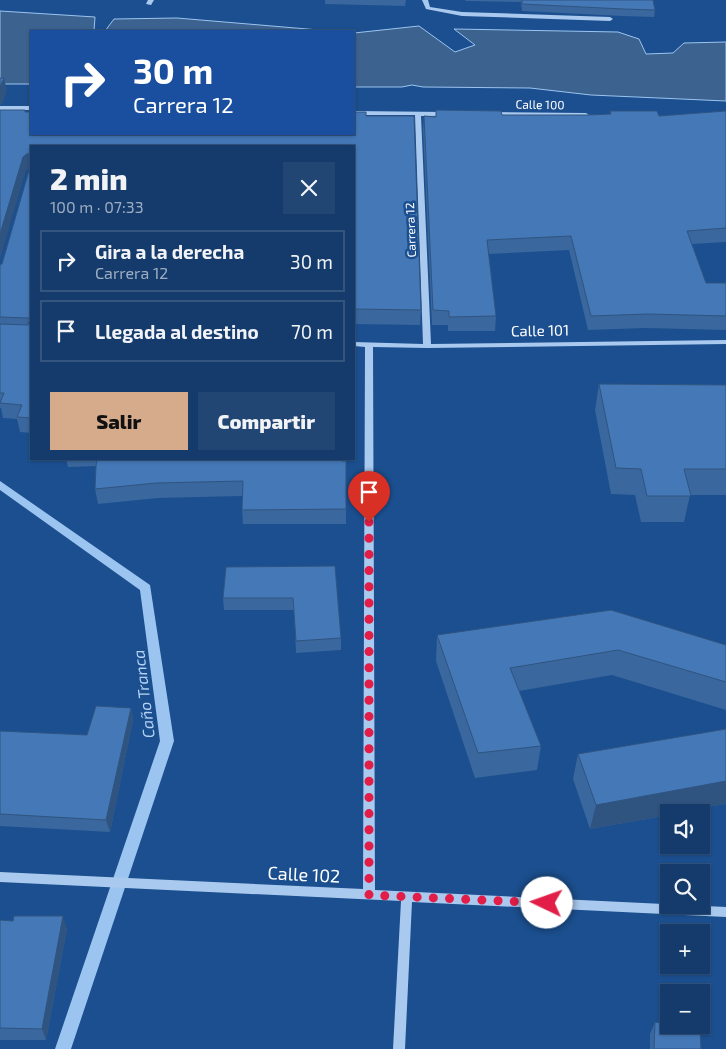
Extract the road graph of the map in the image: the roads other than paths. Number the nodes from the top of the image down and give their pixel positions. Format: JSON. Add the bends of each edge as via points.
{"nodes":[{"id":1,"x":425,"y":0,"type":"edge"},
{"id":2,"x":610,"y":20,"type":"dead end"},
{"id":3,"x":0,"y":108,"type":"edge"},
{"id":4,"x":30,"y":108,"type":"edge"},
{"id":5,"x":355,"y":113,"type":"edge"},
{"id":6,"x":418,"y":114,"type":"junction"},
{"id":7,"x":458,"y":114,"type":"edge"},
{"id":8,"x":488,"y":114,"type":"edge"},
{"id":9,"x":597,"y":116,"type":"edge"},
{"id":10,"x":726,"y":342,"type":"edge"},
{"id":11,"x":355,"y":344,"type":"edge"},
{"id":12,"x":369,"y":344,"type":"junction"},
{"id":13,"x":427,"y":346,"type":"junction"},
{"id":14,"x":0,"y":877,"type":"edge"},
{"id":15,"x":369,"y":895,"type":"junction"},
{"id":16,"x":407,"y":897,"type":"junction"},
{"id":17,"x":726,"y":912,"type":"edge"},
{"id":18,"x":399,"y":1049,"type":"edge"}],
"edges":[{"from":1,"to":2,"type":"street","via":[[428,8],[462,14]]},
{"from":3,"to":4,"type":"street"},
{"from":5,"to":6,"type":"street"},
{"from":6,"to":7,"type":"street"},
{"from":6,"to":13,"type":"street","name":"Carrera 12"},
{"from":8,"to":9,"type":"street","name":"Calle 100"},
{"from":10,"to":13,"type":"street","name":"Calle 101"},
{"from":11,"to":12,"type":"street","name":"Calle 101"},
{"from":12,"to":13,"type":"street","name":"Calle 101"},
{"from":12,"to":15,"type":"street"},
{"from":14,"to":15,"type":"street","name":"Calle 102"},
{"from":15,"to":16,"type":"street","name":"Calle 102"},
{"from":16,"to":17,"type":"street","name":"Calle 102"},
{"from":16,"to":18,"type":"street"}]}
